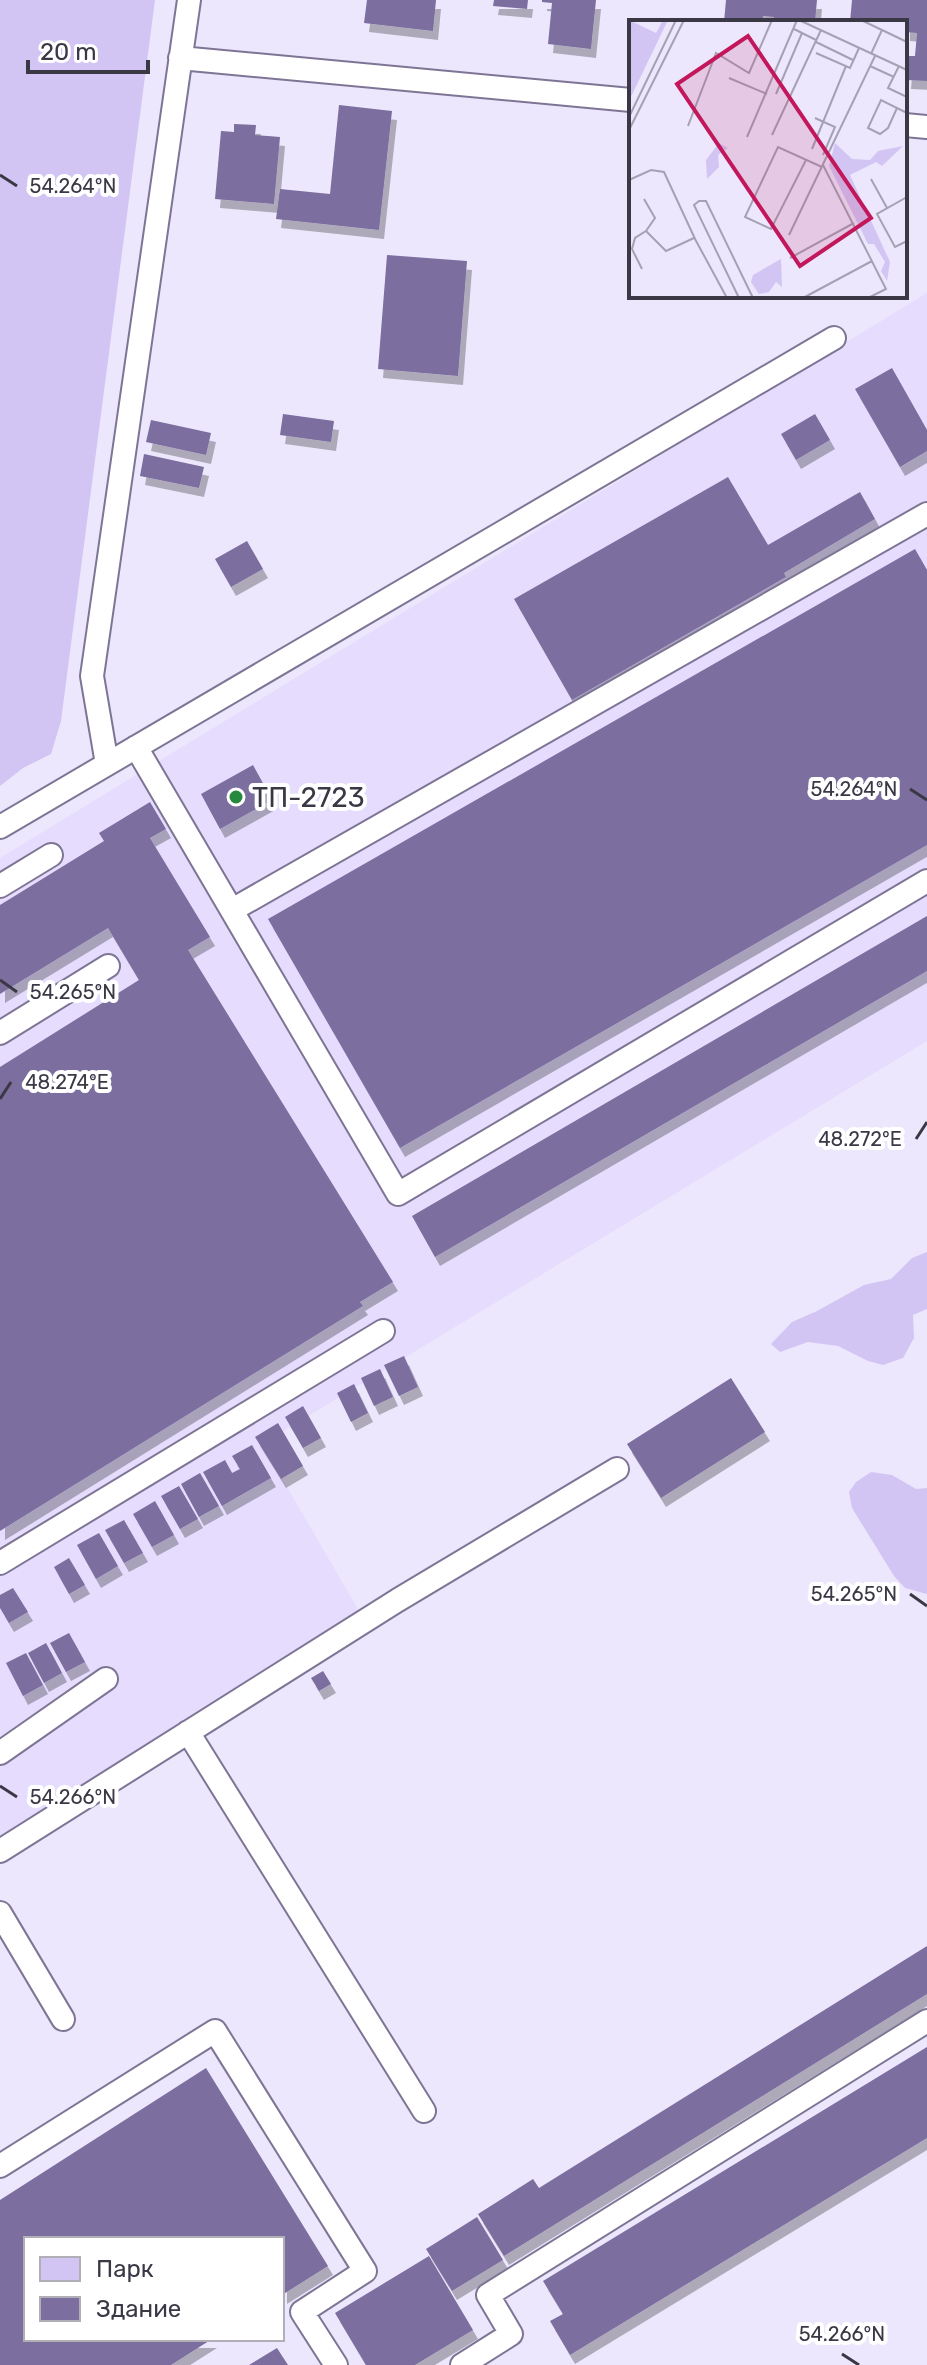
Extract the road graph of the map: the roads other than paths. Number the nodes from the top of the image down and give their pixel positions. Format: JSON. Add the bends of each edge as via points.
{"nodes":[{"id":1,"x":189,"y":0,"type":"edge"},
{"id":2,"x":180,"y":58,"type":"junction"},
{"id":3,"x":629,"y":100,"type":"edge"},
{"id":4,"x":907,"y":125,"type":"edge"},
{"id":5,"x":927,"y":127,"type":"edge"},
{"id":6,"x":834,"y":338,"type":"dead end"},
{"id":7,"x":927,"y":514,"type":"edge"},
{"id":8,"x":136,"y":747,"type":"junction"},
{"id":9,"x":107,"y":764,"type":"junction"},
{"id":10,"x":0,"y":827,"type":"edge"},
{"id":11,"x":51,"y":855,"type":"dead end"},
{"id":12,"x":927,"y":881,"type":"edge"},
{"id":13,"x":0,"y":886,"type":"edge"},
{"id":14,"x":232,"y":910,"type":"junction"},
{"id":15,"x":108,"y":966,"type":"dead end"},
{"id":16,"x":0,"y":1033,"type":"edge"},
{"id":17,"x":383,"y":1331,"type":"dead end"},
{"id":18,"x":617,"y":1469,"type":"dead end"},
{"id":19,"x":0,"y":1563,"type":"edge"},
{"id":20,"x":106,"y":1679,"type":"dead end"},
{"id":21,"x":188,"y":1732,"type":"junction"},
{"id":22,"x":0,"y":1753,"type":"edge"},
{"id":23,"x":0,"y":1851,"type":"edge"},
{"id":24,"x":0,"y":1913,"type":"edge"},
{"id":25,"x":63,"y":2019,"type":"dead end"},
{"id":26,"x":927,"y":2021,"type":"edge"},
{"id":27,"x":424,"y":2111,"type":"dead end"},
{"id":28,"x":0,"y":2166,"type":"edge"},
{"id":29,"x":336,"y":2365,"type":"edge"},
{"id":30,"x":462,"y":2365,"type":"edge"}],
"edges":[{"from":1,"to":2,"type":"lane"},
{"from":2,"to":3,"type":"lane"},
{"from":2,"to":9,"type":"lane","via":[[92,676]]},
{"from":4,"to":5,"type":"lane"},
{"from":6,"to":8,"type":"lane"},
{"from":7,"to":14,"type":"lane"},
{"from":8,"to":9,"type":"lane"},
{"from":8,"to":14,"type":"lane"},
{"from":9,"to":10,"type":"lane"},
{"from":11,"to":13,"type":"lane"},
{"from":12,"to":14,"type":"lane","via":[[398,1194]]},
{"from":15,"to":16,"type":"lane"},
{"from":17,"to":19,"type":"lane"},
{"from":18,"to":21,"type":"lane"},
{"from":20,"to":22,"type":"lane"},
{"from":21,"to":23,"type":"lane"},
{"from":21,"to":27,"type":"lane"},
{"from":24,"to":25,"type":"lane"},
{"from":26,"to":30,"type":"lane","via":[[488,2295],[511,2334]]},
{"from":28,"to":29,"type":"lane","via":[[215,2031],[365,2271],[302,2312]]}]}
